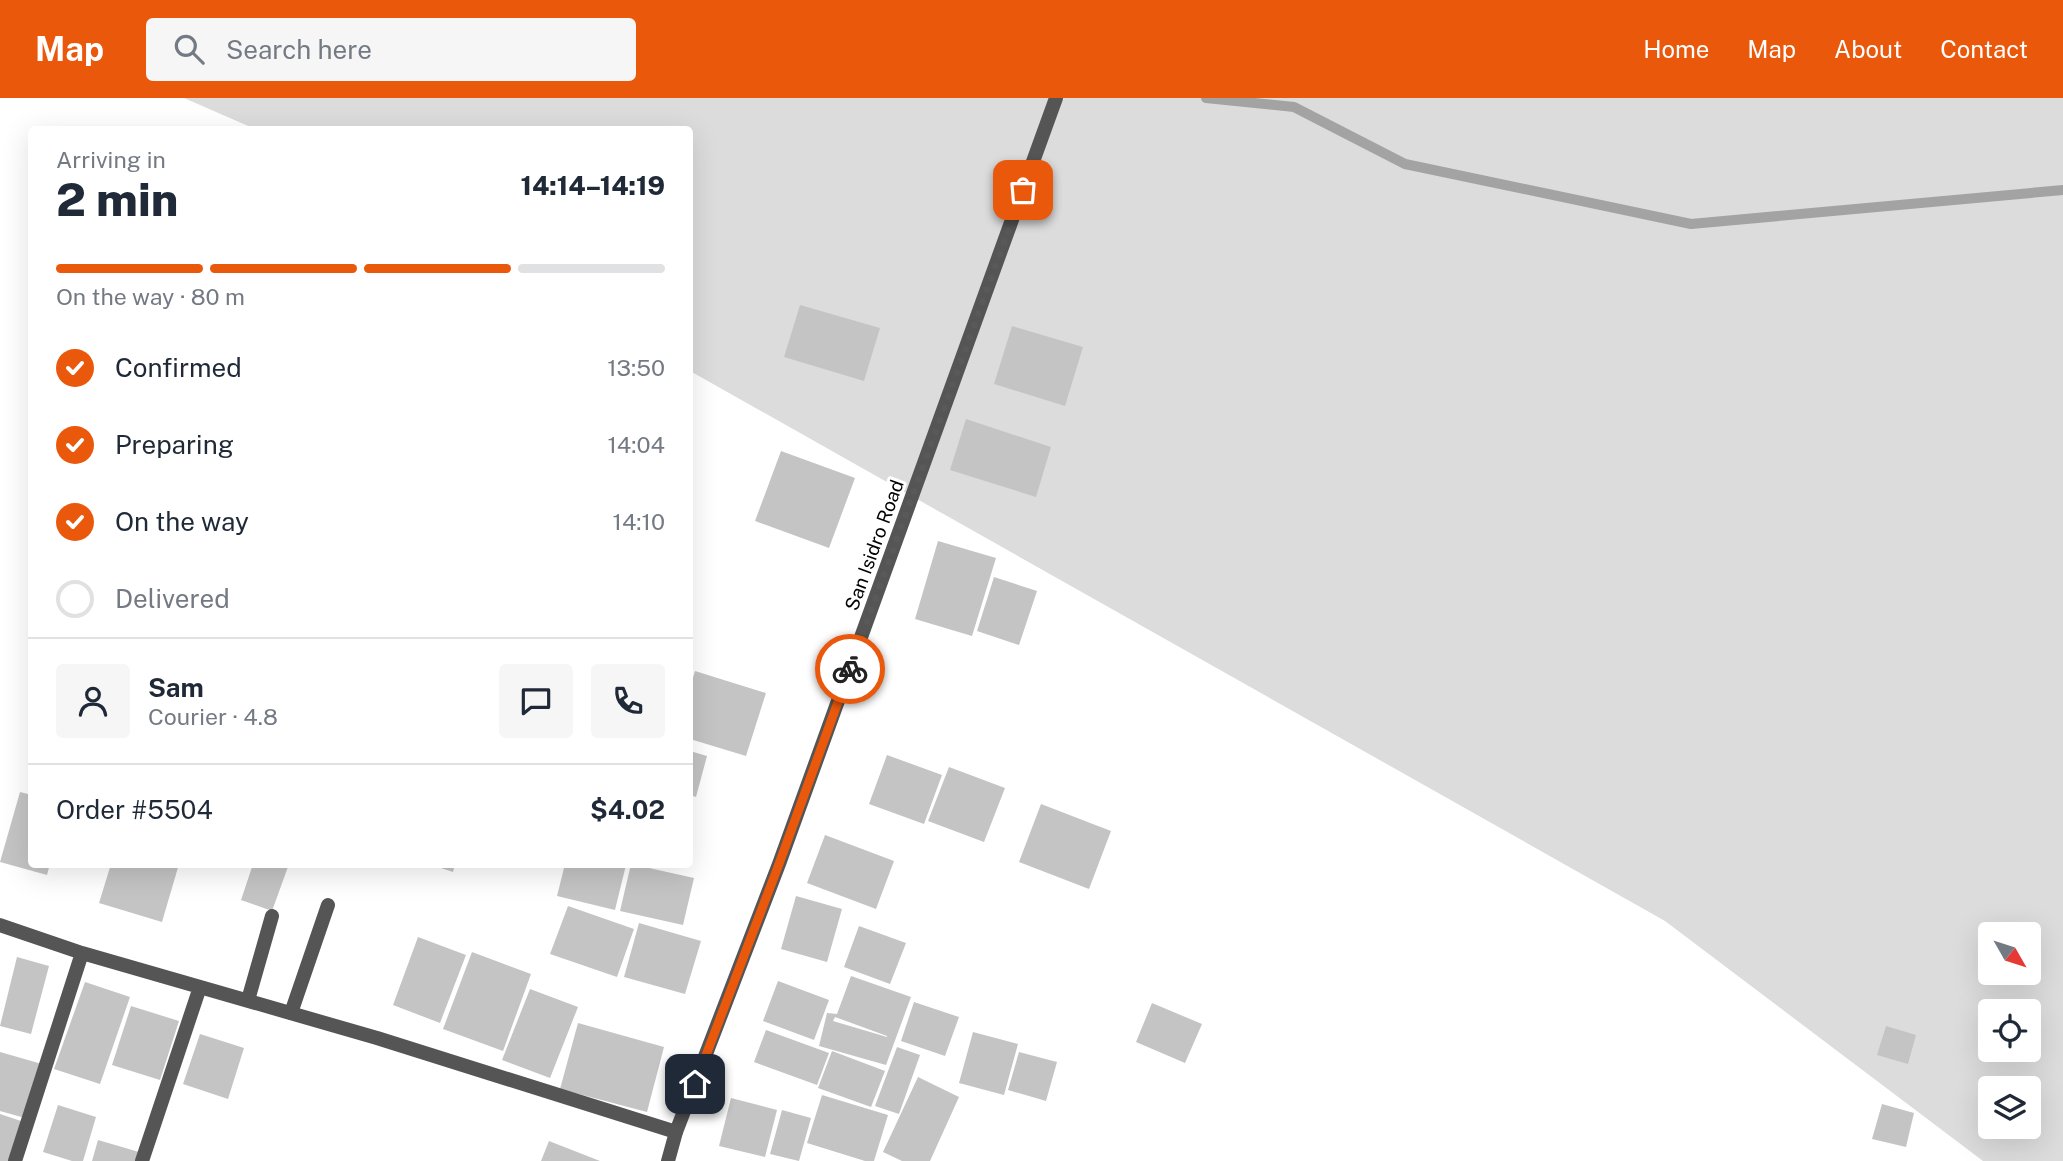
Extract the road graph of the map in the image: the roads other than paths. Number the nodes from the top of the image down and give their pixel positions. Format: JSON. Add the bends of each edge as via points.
{"nodes":[{"id":1,"x":1056,"y":98,"type":"edge"},
{"id":2,"x":328,"y":905,"type":"dead end"},
{"id":3,"x":272,"y":916,"type":"dead end"},
{"id":4,"x":0,"y":925,"type":"edge"},
{"id":5,"x":82,"y":953,"type":"junction"},
{"id":6,"x":200,"y":987,"type":"junction"},
{"id":7,"x":247,"y":1000,"type":"junction"},
{"id":8,"x":291,"y":1013,"type":"junction"},
{"id":9,"x":677,"y":1132,"type":"junction"},
{"id":10,"x":15,"y":1161,"type":"edge"},
{"id":11,"x":142,"y":1161,"type":"edge"},
{"id":12,"x":668,"y":1161,"type":"edge"}],
"edges":[{"from":1,"to":9,"type":"street","name":"San Isidro Road","via":[[779,864]]},
{"from":2,"to":8,"type":"street"},
{"from":3,"to":7,"type":"street"},
{"from":4,"to":5,"type":"street"},
{"from":5,"to":6,"type":"street"},
{"from":5,"to":10,"type":"street"},
{"from":6,"to":7,"type":"street"},
{"from":6,"to":11,"type":"street"},
{"from":7,"to":8,"type":"street"},
{"from":8,"to":9,"type":"street"},
{"from":9,"to":12,"type":"street","name":"San Isidro Road"}]}
